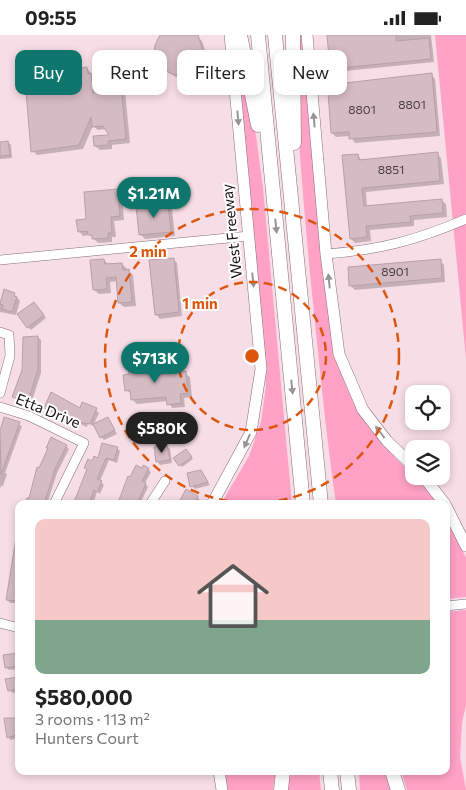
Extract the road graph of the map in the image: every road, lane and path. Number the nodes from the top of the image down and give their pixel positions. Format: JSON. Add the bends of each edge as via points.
{"nodes":[{"id":1,"x":230,"y":35,"type":"edge"},
{"id":2,"x":240,"y":35,"type":"edge"},
{"id":3,"x":258,"y":35,"type":"edge"},
{"id":4,"x":275,"y":35,"type":"edge"},
{"id":5,"x":293,"y":35,"type":"edge"},
{"id":6,"x":307,"y":35,"type":"edge"},
{"id":7,"x":271,"y":177,"type":"junction"},
{"id":8,"x":466,"y":219,"type":"edge"},
{"id":9,"x":249,"y":237,"type":"junction"},
{"id":10,"x":296,"y":250,"type":"junction"},
{"id":11,"x":326,"y":254,"type":"junction"},
{"id":12,"x":0,"y":260,"type":"edge"},
{"id":13,"x":5,"y":333,"type":"edge"},
{"id":14,"x":310,"y":377,"type":"junction"},
{"id":15,"x":0,"y":393,"type":"edge"},
{"id":16,"x":0,"y":407,"type":"edge"},
{"id":17,"x":405,"y":459,"type":"edge"},
{"id":18,"x":165,"y":481,"type":"dead end"},
{"id":19,"x":430,"y":485,"type":"edge"},
{"id":20,"x":56,"y":500,"type":"edge"},
{"id":21,"x":153,"y":500,"type":"edge"},
{"id":22,"x":214,"y":500,"type":"edge"},
{"id":23,"x":303,"y":500,"type":"edge"},
{"id":24,"x":321,"y":500,"type":"edge"},
{"id":25,"x":331,"y":500,"type":"edge"},
{"id":26,"x":441,"y":500,"type":"edge"},
{"id":27,"x":450,"y":515,"type":"edge"},
{"id":28,"x":466,"y":546,"type":"edge"},
{"id":29,"x":466,"y":604,"type":"edge"},
{"id":30,"x":450,"y":606,"type":"edge"},
{"id":31,"x":0,"y":623,"type":"edge"},
{"id":32,"x":15,"y":627,"type":"edge"},
{"id":33,"x":220,"y":775,"type":"edge"},
{"id":34,"x":283,"y":775,"type":"edge"},
{"id":35,"x":323,"y":775,"type":"edge"},
{"id":36,"x":330,"y":775,"type":"edge"},
{"id":37,"x":347,"y":775,"type":"edge"},
{"id":38,"x":393,"y":775,"type":"edge"},
{"id":39,"x":222,"y":790,"type":"edge"},
{"id":40,"x":281,"y":790,"type":"edge"},
{"id":41,"x":325,"y":790,"type":"edge"},
{"id":42,"x":332,"y":790,"type":"edge"},
{"id":43,"x":349,"y":790,"type":"edge"},
{"id":44,"x":398,"y":790,"type":"edge"}],
"edges":[{"from":1,"to":9,"type":"main road","name":"West Freeway","one_way":true},
{"from":2,"to":7,"type":"highway","via":[[264,162]]},
{"from":3,"to":7,"type":"highway"},
{"from":4,"to":10,"type":"highway"},
{"from":5,"to":10,"type":"highway","via":[[293,130],[302,225]]},
{"from":11,"to":6,"type":"main road","one_way":true},
{"from":7,"to":23,"type":"highway","one_way":true},
{"from":8,"to":11,"type":"street","via":[[406,242],[365,251]]},
{"from":9,"to":12,"type":"street"},
{"from":9,"to":22,"type":"main road","name":"West Freeway","one_way":true,"via":[[261,369],[256,413],[244,449]]},
{"from":10,"to":14,"type":"highway"},
{"from":17,"to":11,"type":"main road","one_way":true,"via":[[386,441],[363,410],[342,365]]},
{"from":13,"to":15,"type":"street","via":[[10,356]]},
{"from":14,"to":24,"type":"highway"},
{"from":14,"to":25,"type":"highway","via":[[320,408]]},
{"from":16,"to":20,"type":"street","name":"Etta Drive","via":[[29,416],[84,443]]},
{"from":18,"to":21,"type":"street"},
{"from":19,"to":26,"type":"main road"},
{"from":27,"to":28,"type":"main road"},
{"from":29,"to":30,"type":"street"},
{"from":31,"to":32,"type":"street"},
{"from":33,"to":39,"type":"main road"},
{"from":34,"to":40,"type":"highway"},
{"from":35,"to":41,"type":"highway"},
{"from":36,"to":42,"type":"highway"},
{"from":37,"to":43,"type":"highway"},
{"from":38,"to":44,"type":"highway"}]}
